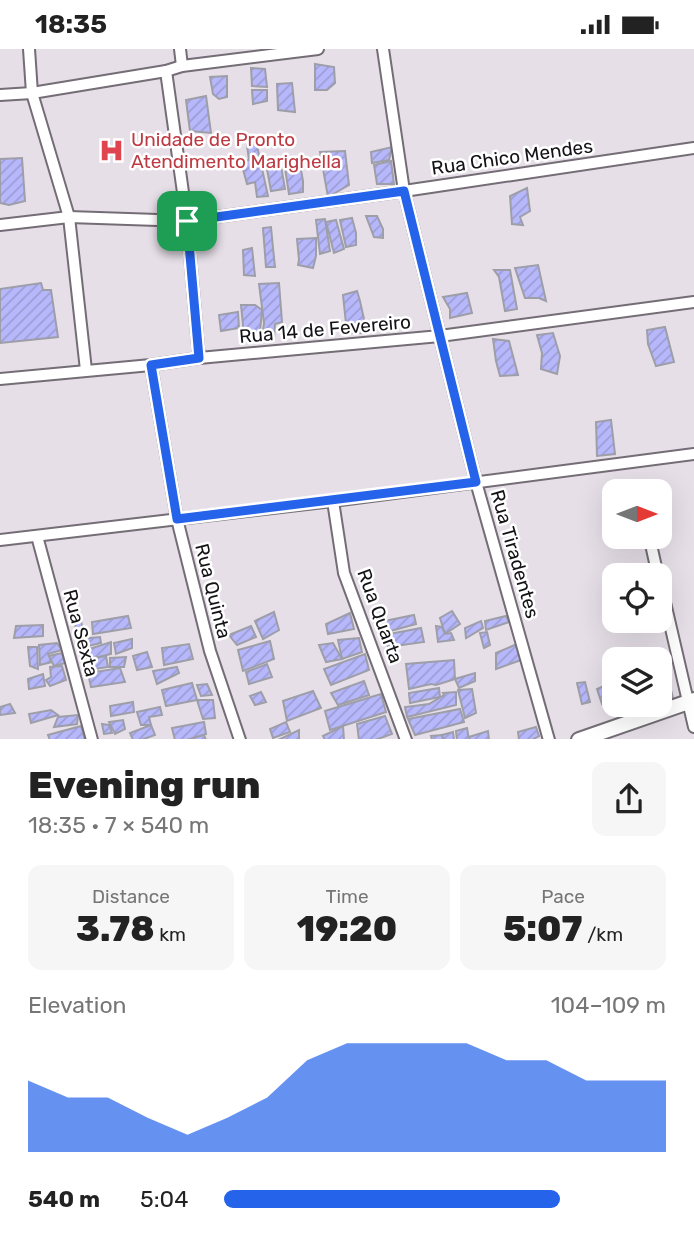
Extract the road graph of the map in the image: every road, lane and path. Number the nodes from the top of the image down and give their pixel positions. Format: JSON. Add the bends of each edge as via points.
{"nodes":[{"id":1,"x":30,"y":49,"type":"edge"},
{"id":2,"x":180,"y":49,"type":"edge"},
{"id":3,"x":318,"y":49,"type":"edge"},
{"id":4,"x":383,"y":49,"type":"edge"},
{"id":5,"x":181,"y":66,"type":"junction"},
{"id":6,"x":166,"y":71,"type":"junction"},
{"id":7,"x":32,"y":93,"type":"junction"},
{"id":8,"x":0,"y":95,"type":"edge"},
{"id":9,"x":694,"y":148,"type":"edge"},
{"id":10,"x":404,"y":191,"type":"junction"},
{"id":11,"x":69,"y":217,"type":"junction"},
{"id":12,"x":187,"y":221,"type":"junction"},
{"id":13,"x":0,"y":225,"type":"edge"},
{"id":14,"x":694,"y":302,"type":"edge"},
{"id":15,"x":440,"y":336,"type":"junction"},
{"id":16,"x":199,"y":358,"type":"junction"},
{"id":17,"x":151,"y":365,"type":"junction"},
{"id":18,"x":86,"y":370,"type":"junction"},
{"id":19,"x":0,"y":379,"type":"edge"},
{"id":20,"x":694,"y":454,"type":"edge"},
{"id":21,"x":476,"y":482,"type":"junction"},
{"id":22,"x":333,"y":501,"type":"junction"},
{"id":23,"x":177,"y":519,"type":"junction"},
{"id":24,"x":37,"y":537,"type":"junction"},
{"id":25,"x":0,"y":540,"type":"edge"},
{"id":26,"x":652,"y":549,"type":"dead end"},
{"id":27,"x":655,"y":563,"type":"edge"},
{"id":28,"x":672,"y":628,"type":"edge"},
{"id":29,"x":691,"y":701,"type":"edge"},
{"id":30,"x":694,"y":727,"type":"edge"},
{"id":31,"x":92,"y":739,"type":"edge"},
{"id":32,"x":240,"y":739,"type":"edge"},
{"id":33,"x":406,"y":739,"type":"edge"},
{"id":34,"x":549,"y":739,"type":"edge"},
{"id":35,"x":582,"y":739,"type":"edge"}],
"edges":[{"from":1,"to":7,"type":"street"},
{"from":2,"to":5,"type":"street"},
{"from":3,"to":5,"type":"street"},
{"from":4,"to":10,"type":"street","name":"Rua Tiradentes"},
{"from":5,"to":6,"type":"street"},
{"from":6,"to":7,"type":"street"},
{"from":6,"to":12,"type":"street"},
{"from":7,"to":8,"type":"street"},
{"from":7,"to":11,"type":"street"},
{"from":9,"to":10,"type":"street","name":"Rua Chico Mendes"},
{"from":10,"to":12,"type":"street","name":"Rua Chico Mendes"},
{"from":10,"to":15,"type":"street","name":"Rua Tiradentes"},
{"from":11,"to":12,"type":"street","name":"Rua Chico Mendes"},
{"from":11,"to":13,"type":"street","name":"Rua Chico Mendes"},
{"from":11,"to":18,"type":"street"},
{"from":12,"to":16,"type":"street"},
{"from":14,"to":15,"type":"street","name":"Rua 14 de Fevereiro"},
{"from":15,"to":16,"type":"street","name":"Rua 14 de Fevereiro"},
{"from":15,"to":21,"type":"street","name":"Rua Tiradentes"},
{"from":16,"to":17,"type":"street","name":"Rua 14 de Fevereiro"},
{"from":17,"to":18,"type":"street","name":"Rua 14 de Fevereiro"},
{"from":17,"to":23,"type":"street","name":"Rua Quinta"},
{"from":18,"to":19,"type":"street","name":"Rua 14 de Fevereiro"},
{"from":20,"to":21,"type":"street"},
{"from":21,"to":22,"type":"street"},
{"from":21,"to":34,"type":"street","name":"Rua Tiradentes"},
{"from":22,"to":23,"type":"street"},
{"from":22,"to":33,"type":"street","name":"Rua Quarta","via":[[344,573]]},
{"from":23,"to":24,"type":"street"},
{"from":23,"to":32,"type":"street","name":"Rua Quinta","via":[[210,651]]},
{"from":24,"to":25,"type":"street"},
{"from":24,"to":31,"type":"street","name":"Rua Sexta"},
{"from":26,"to":27,"type":"street"},
{"from":28,"to":29,"type":"street"},
{"from":29,"to":30,"type":"street"},
{"from":29,"to":35,"type":"street"}]}
